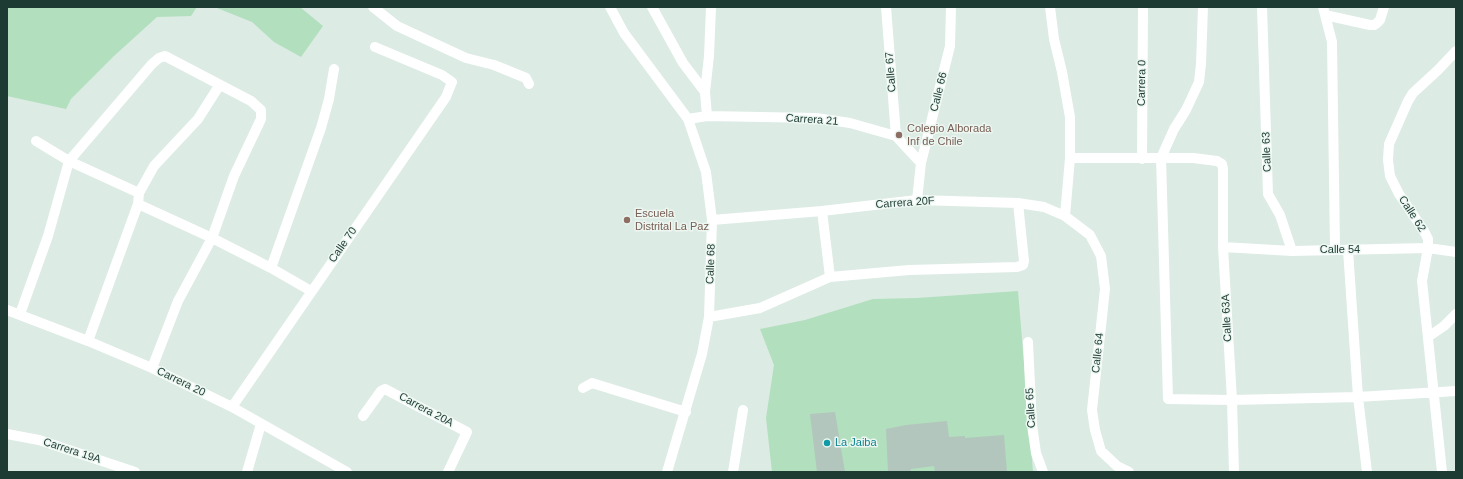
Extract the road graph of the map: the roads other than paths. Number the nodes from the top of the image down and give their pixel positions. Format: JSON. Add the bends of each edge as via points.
{"nodes":[{"id":1,"x":372,"y":7,"type":"edge"},
{"id":2,"x":610,"y":7,"type":"edge"},
{"id":3,"x":652,"y":7,"type":"edge"},
{"id":4,"x":711,"y":7,"type":"edge"},
{"id":5,"x":886,"y":7,"type":"edge"},
{"id":6,"x":951,"y":7,"type":"edge"},
{"id":7,"x":1050,"y":7,"type":"edge"},
{"id":8,"x":1143,"y":7,"type":"edge"},
{"id":9,"x":1204,"y":7,"type":"edge"},
{"id":10,"x":1262,"y":7,"type":"edge"},
{"id":11,"x":1384,"y":7,"type":"edge"},
{"id":12,"x":1324,"y":11,"type":"edge"},
{"id":13,"x":375,"y":47,"type":"dead end"},
{"id":14,"x":1456,"y":51,"type":"edge"},
{"id":15,"x":334,"y":69,"type":"dead end"},
{"id":16,"x":529,"y":84,"type":"dead end"},
{"id":17,"x":219,"y":86,"type":"junction"},
{"id":18,"x":705,"y":92,"type":"junction"},
{"id":19,"x":707,"y":116,"type":"junction"},
{"id":20,"x":688,"y":119,"type":"junction"},
{"id":21,"x":896,"y":136,"type":"junction"},
{"id":22,"x":36,"y":141,"type":"dead end"},
{"id":23,"x":1070,"y":158,"type":"junction"},
{"id":24,"x":1161,"y":158,"type":"junction"},
{"id":25,"x":1142,"y":159,"type":"junction"},
{"id":26,"x":69,"y":161,"type":"junction"},
{"id":27,"x":921,"y":164,"type":"junction"},
{"id":28,"x":138,"y":193,"type":"junction"},
{"id":29,"x":917,"y":200,"type":"junction"},
{"id":30,"x":1018,"y":203,"type":"junction"},
{"id":31,"x":138,"y":204,"type":"junction"},
{"id":32,"x":822,"y":211,"type":"junction"},
{"id":33,"x":1065,"y":216,"type":"junction"},
{"id":34,"x":712,"y":220,"type":"junction"},
{"id":35,"x":1090,"y":236,"type":"joint"},
{"id":36,"x":212,"y":238,"type":"junction"},
{"id":37,"x":1223,"y":247,"type":"junction"},
{"id":38,"x":1428,"y":248,"type":"junction"},
{"id":39,"x":1335,"y":249,"type":"junction"},
{"id":40,"x":1348,"y":250,"type":"junction"},
{"id":41,"x":1292,"y":251,"type":"junction"},
{"id":42,"x":1456,"y":252,"type":"edge"},
{"id":43,"x":271,"y":268,"type":"junction"},
{"id":44,"x":830,"y":277,"type":"junction"},
{"id":45,"x":311,"y":291,"type":"junction"},
{"id":46,"x":7,"y":310,"type":"edge"},
{"id":47,"x":20,"y":314,"type":"junction"},
{"id":48,"x":1456,"y":314,"type":"edge"},
{"id":49,"x":709,"y":317,"type":"junction"},
{"id":50,"x":1428,"y":336,"type":"junction"},
{"id":51,"x":88,"y":341,"type":"junction"},
{"id":52,"x":1028,"y":342,"type":"dead end"},
{"id":53,"x":152,"y":368,"type":"junction"},
{"id":54,"x":583,"y":388,"type":"dead end"},
{"id":55,"x":1456,"y":391,"type":"edge"},
{"id":56,"x":1434,"y":393,"type":"junction"},
{"id":57,"x":1358,"y":397,"type":"junction"},
{"id":58,"x":1232,"y":400,"type":"junction"},
{"id":59,"x":232,"y":407,"type":"junction"},
{"id":60,"x":743,"y":410,"type":"dead end"},
{"id":61,"x":686,"y":412,"type":"junction"},
{"id":62,"x":363,"y":416,"type":"dead end"},
{"id":63,"x":261,"y":424,"type":"junction"},
{"id":64,"x":7,"y":434,"type":"edge"},
{"id":65,"x":135,"y":472,"type":"edge"},
{"id":66,"x":247,"y":472,"type":"edge"},
{"id":67,"x":347,"y":472,"type":"edge"},
{"id":68,"x":448,"y":472,"type":"edge"},
{"id":69,"x":667,"y":472,"type":"edge"},
{"id":70,"x":733,"y":472,"type":"edge"},
{"id":71,"x":1043,"y":472,"type":"edge"},
{"id":72,"x":1129,"y":472,"type":"edge"},
{"id":73,"x":1234,"y":472,"type":"edge"},
{"id":74,"x":1367,"y":472,"type":"edge"},
{"id":75,"x":1442,"y":472,"type":"edge"}],
"edges":[{"from":1,"to":16,"type":"street","via":[[397,26],[466,58],[494,65],[526,78]]},
{"from":2,"to":20,"type":"street","name":"Calle 68","via":[[624,33]]},
{"from":3,"to":18,"type":"street","via":[[683,63]]},
{"from":4,"to":18,"type":"street"},
{"from":5,"to":21,"type":"street","name":"Calle 67"},
{"from":6,"to":27,"type":"street","name":"Calle 66","via":[[950,46]]},
{"from":7,"to":23,"type":"street","via":[[1070,117]]},
{"from":8,"to":25,"type":"street","name":"Carrera 0"},
{"from":9,"to":24,"type":"street","via":[[1199,82]]},
{"from":10,"to":41,"type":"street","name":"Calle 63","via":[[1268,194],[1280,215]]},
{"from":11,"to":12,"type":"street","via":[[1378,23],[1374,25]]},
{"from":12,"to":39,"type":"street","via":[[1332,42]]},
{"from":13,"to":45,"type":"street","name":"Calle 70","via":[[442,75],[452,82],[446,97]]},
{"from":14,"to":38,"type":"street","name":"Calle 62","via":[[1413,93],[1389,144],[1390,176],[1424,232]]},
{"from":15,"to":43,"type":"street","via":[[321,128]]},
{"from":17,"to":26,"type":"street","via":[[165,56],[159,58]]},
{"from":17,"to":28,"type":"street","via":[[198,119],[154,166]]},
{"from":17,"to":36,"type":"street","via":[[251,102],[260,110],[261,119],[234,176]]},
{"from":18,"to":19,"type":"street"},
{"from":19,"to":20,"type":"street","name":"Carrera 21"},
{"from":19,"to":21,"type":"street","name":"Carrera 21","via":[[816,118]]},
{"from":20,"to":34,"type":"street","name":"Calle 68","via":[[706,172]]},
{"from":21,"to":27,"type":"street"},
{"from":22,"to":26,"type":"street"},
{"from":23,"to":25,"type":"street"},
{"from":23,"to":33,"type":"street"},
{"from":24,"to":25,"type":"street"},
{"from":24,"to":37,"type":"street","name":"Calle 63A","via":[[1193,158],[1222,164]]},
{"from":24,"to":58,"type":"street","via":[[1168,399]]},
{"from":26,"to":28,"type":"street"},
{"from":26,"to":47,"type":"street","via":[[48,236]]},
{"from":27,"to":29,"type":"street","name":"Calle 66"},
{"from":28,"to":31,"type":"street"},
{"from":29,"to":30,"type":"street","name":"Carrera 20F"},
{"from":29,"to":32,"type":"street","name":"Carrera 20F"},
{"from":30,"to":33,"type":"street","name":"Carrera 20F","via":[[1044,207]]},
{"from":30,"to":44,"type":"street","via":[[1023,265],[909,270]]},
{"from":31,"to":36,"type":"street"},
{"from":31,"to":51,"type":"street"},
{"from":32,"to":34,"type":"street","name":"Carrera 20F"},
{"from":32,"to":44,"type":"street"},
{"from":33,"to":35,"type":"street","name":"Carrera 20F"},
{"from":34,"to":49,"type":"street","name":"Calle 68"},
{"from":35,"to":72,"type":"street","name":"Calle 64","via":[[1101,256],[1105,289],[1092,410],[1095,430],[1101,451],[1116,466]]},
{"from":36,"to":43,"type":"street"},
{"from":36,"to":53,"type":"street","via":[[178,301]]},
{"from":37,"to":41,"type":"street","name":"Calle 54"},
{"from":37,"to":58,"type":"street","name":"Calle 63A"},
{"from":38,"to":40,"type":"street","name":"Calle 54"},
{"from":38,"to":42,"type":"street","name":"Calle 54"},
{"from":38,"to":50,"type":"street","name":"Calle 62","via":[[1422,281]]},
{"from":39,"to":40,"type":"street","name":"Calle 54"},
{"from":39,"to":41,"type":"street","name":"Calle 54"},
{"from":40,"to":57,"type":"street"},
{"from":43,"to":45,"type":"street"},
{"from":44,"to":49,"type":"street","via":[[760,308]]},
{"from":45,"to":59,"type":"street","name":"Calle 70"},
{"from":46,"to":47,"type":"street","name":"Carrera 20"},
{"from":47,"to":51,"type":"street","name":"Carrera 20"},
{"from":48,"to":50,"type":"street","via":[[1444,326]]},
{"from":49,"to":61,"type":"street","name":"Calle 68"},
{"from":50,"to":56,"type":"street","name":"Calle 62"},
{"from":51,"to":53,"type":"street","name":"Carrera 20"},
{"from":52,"to":71,"type":"street","name":"Calle 65","via":[[1032,425],[1036,453]]},
{"from":53,"to":59,"type":"street","name":"Carrera 20"},
{"from":54,"to":61,"type":"street","via":[[592,383]]},
{"from":55,"to":56,"type":"street"},
{"from":56,"to":57,"type":"street"},
{"from":56,"to":75,"type":"street","name":"Calle 62"},
{"from":57,"to":58,"type":"street"},
{"from":57,"to":74,"type":"street"},
{"from":58,"to":73,"type":"street","name":"Calle 63A"},
{"from":59,"to":63,"type":"street","name":"Carrera 20"},
{"from":60,"to":70,"type":"street"},
{"from":61,"to":69,"type":"street","name":"Calle 68"},
{"from":62,"to":68,"type":"street","name":"Carrera 20A","via":[[381,391],[386,389],[467,432]]},
{"from":63,"to":66,"type":"street"},
{"from":63,"to":67,"type":"street","name":"Carrera 20"},
{"from":64,"to":65,"type":"street","name":"Carrera 19A","via":[[39,440]]}]}
